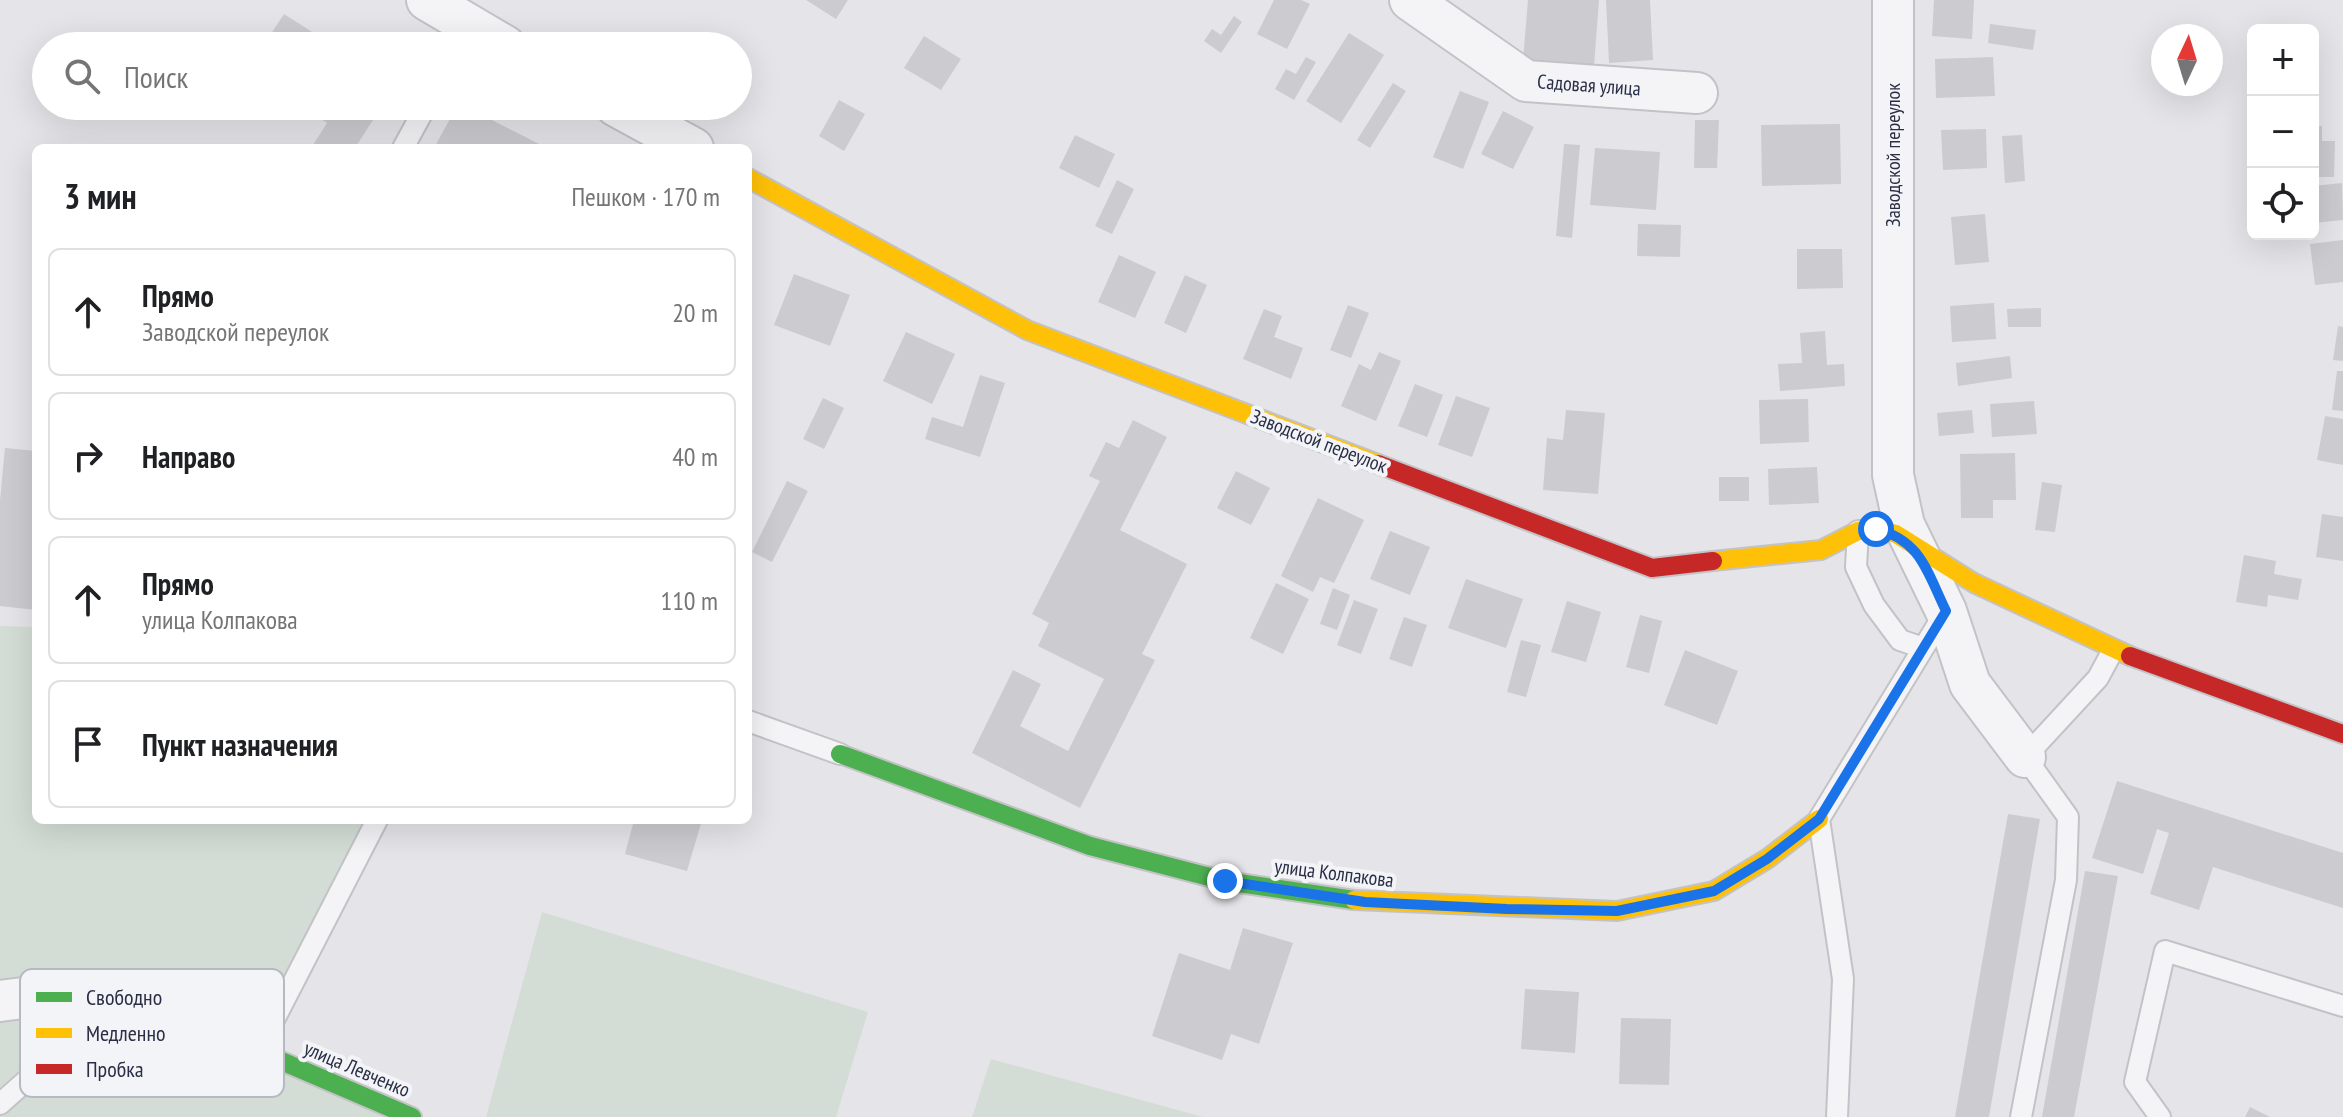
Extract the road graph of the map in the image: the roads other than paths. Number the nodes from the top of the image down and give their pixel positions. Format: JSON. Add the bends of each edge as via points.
{"nodes":[{"id":1,"x":427,"y":0,"type":"edge"},
{"id":2,"x":1410,"y":0,"type":"edge"},
{"id":3,"x":1893,"y":0,"type":"edge"},
{"id":4,"x":461,"y":32,"type":"edge"},
{"id":5,"x":1697,"y":93,"type":"dead end"},
{"id":6,"x":418,"y":120,"type":"edge"},
{"id":7,"x":642,"y":120,"type":"edge"},
{"id":8,"x":405,"y":144,"type":"edge"},
{"id":9,"x":686,"y":144,"type":"edge"},
{"id":10,"x":752,"y":180,"type":"edge"},
{"id":11,"x":1858,"y":531,"type":"junction"},
{"id":12,"x":1914,"y":547,"type":"junction"},
{"id":13,"x":1946,"y":611,"type":"junction"},
{"id":14,"x":1923,"y":648,"type":"junction"},
{"id":15,"x":2113,"y":650,"type":"junction"},
{"id":16,"x":752,"y":722,"type":"edge"},
{"id":17,"x":2343,"y":734,"type":"edge"},
{"id":18,"x":840,"y":754,"type":"joint"},
{"id":19,"x":2025,"y":757,"type":"junction"},
{"id":20,"x":1819,"y":819,"type":"junction"},
{"id":21,"x":375,"y":824,"type":"edge"},
{"id":22,"x":20,"y":998,"type":"edge"},
{"id":23,"x":0,"y":1001,"type":"edge"},
{"id":24,"x":284,"y":1001,"type":"edge"},
{"id":25,"x":2343,"y":1006,"type":"edge"},
{"id":26,"x":284,"y":1062,"type":"edge"},
{"id":27,"x":20,"y":1086,"type":"edge"},
{"id":28,"x":0,"y":1104,"type":"edge"},
{"id":29,"x":412,"y":1117,"type":"edge"},
{"id":30,"x":1837,"y":1117,"type":"edge"},
{"id":31,"x":2021,"y":1117,"type":"edge"},
{"id":32,"x":2160,"y":1117,"type":"edge"}],
"edges":[{"from":1,"to":4,"type":"street"},
{"from":2,"to":5,"type":"street","name":"Садовая улица","via":[[1526,81]]},
{"from":3,"to":12,"type":"street","name":"Заводской переулок","via":[[1893,475]]},
{"from":6,"to":8,"type":"lane"},
{"from":7,"to":9,"type":"street"},
{"from":10,"to":11,"type":"street","name":"Заводской переулок","via":[[1027,330],[1652,568],[1821,550]]},
{"from":11,"to":12,"type":"street","via":[[1896,534]]},
{"from":11,"to":14,"type":"lane","via":[[1856,567],[1874,605],[1900,640]]},
{"from":12,"to":13,"type":"street","name":"Заводской переулок"},
{"from":12,"to":15,"type":"street","via":[[1974,583]]},
{"from":13,"to":14,"type":"lane"},
{"from":13,"to":19,"type":"street","name":"Заводской переулок","via":[[1970,684]]},
{"from":14,"to":20,"type":"lane"},
{"from":15,"to":17,"type":"street"},
{"from":15,"to":19,"type":"lane","via":[[2098,678]]},
{"from":16,"to":18,"type":"lane"},
{"from":18,"to":20,"type":"street","name":"улица Колпакова","via":[[1090,846],[1225,881],[1365,902],[1617,911],[1714,891]]},
{"from":19,"to":31,"type":"lane","via":[[2068,817],[2066,880]]},
{"from":20,"to":30,"type":"lane","via":[[1843,979]]},
{"from":21,"to":24,"type":"lane"},
{"from":22,"to":23,"type":"street"},
{"from":25,"to":32,"type":"lane","via":[[2165,951],[2135,1082]]},
{"from":26,"to":29,"type":"street","name":"улица Левченко"},
{"from":27,"to":28,"type":"lane"}]}
